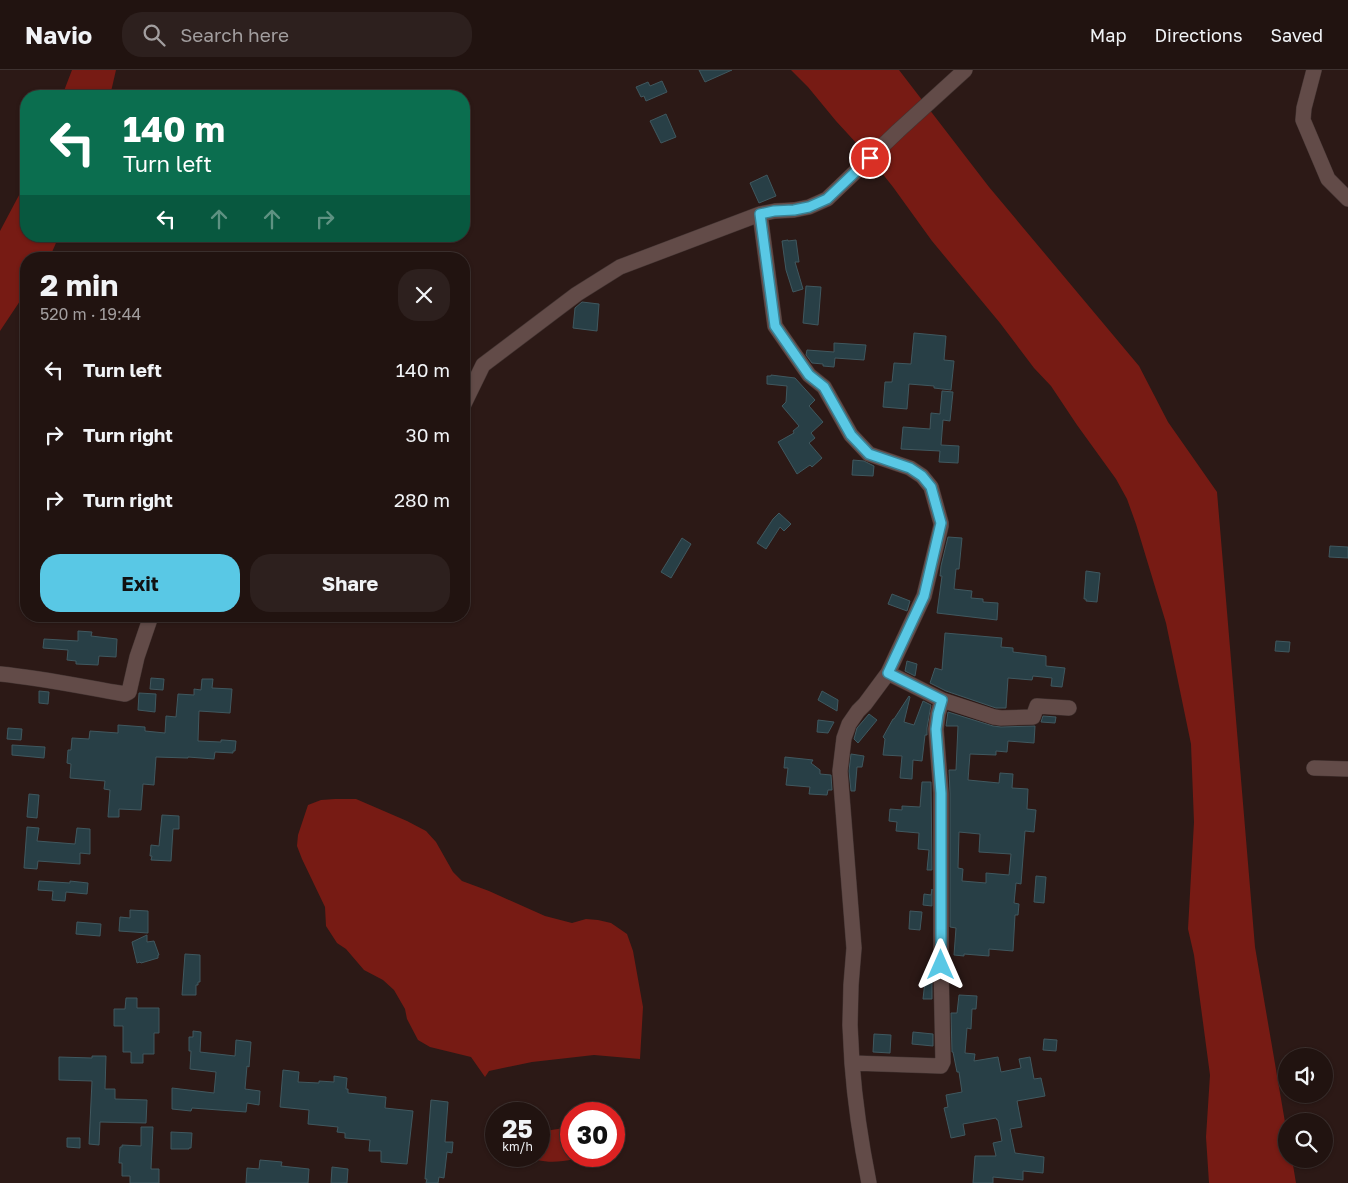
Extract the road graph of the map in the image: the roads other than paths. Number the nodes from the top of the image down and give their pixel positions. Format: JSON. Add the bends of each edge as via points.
{"nodes":[{"id":1,"x":965,"y":70,"type":"edge"},
{"id":2,"x":1314,"y":70,"type":"edge"},
{"id":3,"x":1348,"y":200,"type":"edge"},
{"id":4,"x":760,"y":214,"type":"junction"},
{"id":5,"x":470,"y":392,"type":"edge"},
{"id":6,"x":149,"y":622,"type":"edge"},
{"id":7,"x":888,"y":673,"type":"junction"},
{"id":8,"x":0,"y":674,"type":"edge"},
{"id":9,"x":942,"y":700,"type":"junction"},
{"id":10,"x":1069,"y":708,"type":"dead end"},
{"id":11,"x":1314,"y":768,"type":"dead end"},
{"id":12,"x":1348,"y":769,"type":"edge"},
{"id":13,"x":852,"y":1063,"type":"junction"},
{"id":14,"x":869,"y":1183,"type":"edge"}],
"edges":[{"from":1,"to":4,"type":"street","via":[[827,199],[809,207]]},
{"from":2,"to":3,"type":"street","via":[[1303,120],[1328,179]]},
{"from":4,"to":5,"type":"street","via":[[620,267],[577,294],[483,365]]},
{"from":4,"to":7,"type":"street","via":[[775,326],[809,375],[824,387],[851,435],[869,454],[910,468],[931,487],[941,523],[924,596]]},
{"from":6,"to":8,"type":"street","via":[[127,693]]},
{"from":7,"to":9,"type":"street"},
{"from":7,"to":13,"type":"street","via":[[849,724],[840,771],[854,948]]},
{"from":9,"to":10,"type":"street","via":[[1001,718],[1033,717],[1037,706]]},
{"from":9,"to":13,"type":"street","via":[[936,729],[941,793],[943,1062],[941,1066]]},
{"from":11,"to":12,"type":"street"},
{"from":13,"to":14,"type":"street"}]}
